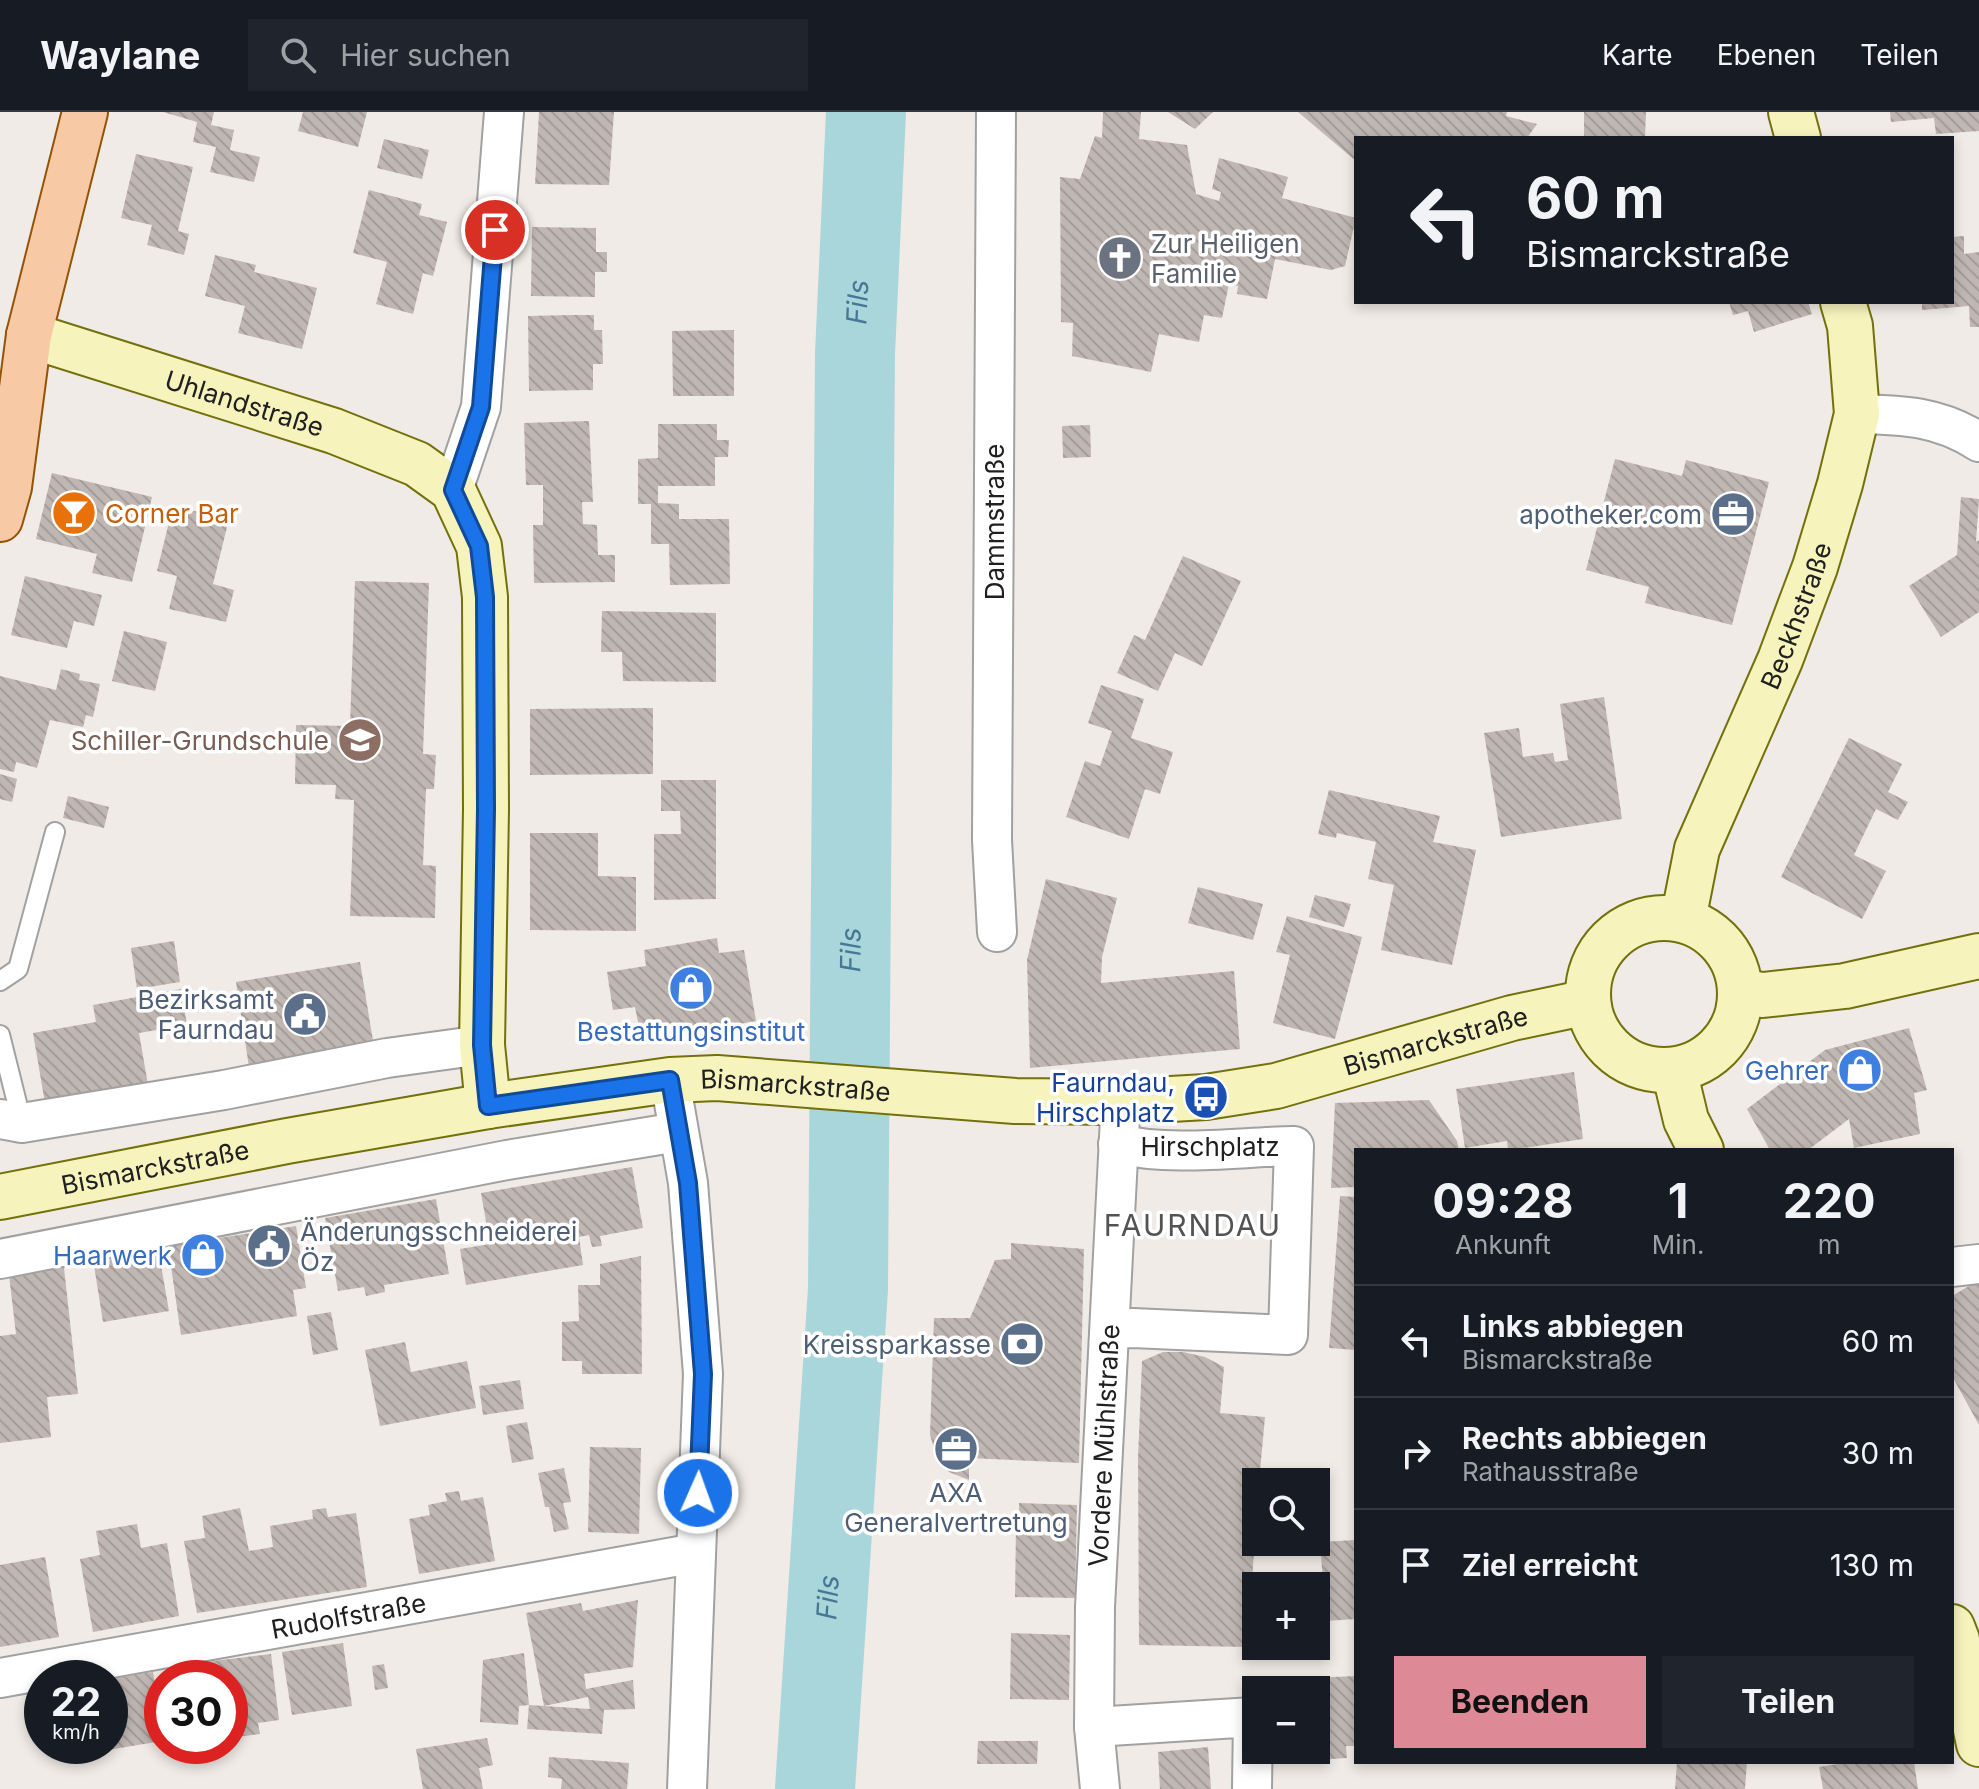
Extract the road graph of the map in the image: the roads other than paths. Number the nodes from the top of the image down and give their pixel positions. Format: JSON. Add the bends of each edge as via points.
{"nodes":[{"id":1,"x":85,"y":112,"type":"edge"},
{"id":2,"x":504,"y":112,"type":"edge"},
{"id":3,"x":996,"y":112,"type":"edge"},
{"id":4,"x":1791,"y":112,"type":"edge"},
{"id":5,"x":1797,"y":136,"type":"edge"},
{"id":6,"x":1844,"y":304,"type":"edge"},
{"id":7,"x":29,"y":335,"type":"junction"},
{"id":8,"x":0,"y":394,"type":"edge"},
{"id":9,"x":1857,"y":414,"type":"junction"},
{"id":10,"x":1979,"y":442,"type":"edge"},
{"id":11,"x":453,"y":490,"type":"junction"},
{"id":12,"x":0,"y":519,"type":"edge"},
{"id":13,"x":55,"y":832,"type":"dead end"},
{"id":14,"x":1683,"y":920,"type":"junction"},
{"id":15,"x":997,"y":932,"type":"dead end"},
{"id":16,"x":1979,"y":956,"type":"edge"},
{"id":17,"x":0,"y":981,"type":"edge"},
{"id":18,"x":1741,"y":992,"type":"junction"},
{"id":19,"x":1588,"y":1002,"type":"junction"},
{"id":20,"x":0,"y":1035,"type":"edge"},
{"id":21,"x":482,"y":1045,"type":"junction"},
{"id":22,"x":1674,"y":1070,"type":"junction"},
{"id":23,"x":670,"y":1080,"type":"junction"},
{"id":24,"x":1118,"y":1102,"type":"junction"},
{"id":25,"x":488,"y":1106,"type":"junction"},
{"id":26,"x":11,"y":1121,"type":"edge"},
{"id":27,"x":678,"y":1132,"type":"junction"},
{"id":28,"x":1118,"y":1144,"type":"junction"},
{"id":29,"x":1700,"y":1148,"type":"edge"},
{"id":30,"x":0,"y":1197,"type":"edge"},
{"id":31,"x":0,"y":1259,"type":"edge"},
{"id":32,"x":1979,"y":1264,"type":"edge"},
{"id":33,"x":1954,"y":1267,"type":"edge"},
{"id":34,"x":1121,"y":1329,"type":"junction"},
{"id":35,"x":696,"y":1553,"type":"junction"},
{"id":36,"x":1954,"y":1632,"type":"edge"},
{"id":37,"x":0,"y":1678,"type":"edge"},
{"id":38,"x":1094,"y":1727,"type":"junction"},
{"id":39,"x":1979,"y":1744,"type":"edge"},
{"id":40,"x":687,"y":1789,"type":"edge"},
{"id":41,"x":1100,"y":1789,"type":"edge"},
{"id":42,"x":1252,"y":1789,"type":"edge"}],
"edges":[{"from":1,"to":7,"type":"main road"},
{"from":2,"to":11,"type":"street","via":[[481,407]]},
{"from":3,"to":15,"type":"street","name":"Dammstraße","via":[[992,840]]},
{"from":4,"to":5,"type":"street"},
{"from":6,"to":9,"type":"street","name":"Beckhstraße"},
{"from":7,"to":8,"type":"main road"},
{"from":7,"to":11,"type":"street","name":"Uhlandstraße","via":[[334,431],[417,464]]},
{"from":7,"to":12,"type":"main road"},
{"from":9,"to":10,"type":"street","via":[[1911,416],[1949,426]]},
{"from":9,"to":14,"type":"street","name":"Beckhstraße","via":[[1815,567],[1697,849]]},
{"from":11,"to":21,"type":"street","via":[[479,546],[485,597]]},
{"from":13,"to":17,"type":"lane","via":[[18,969]]},
{"from":14,"to":18,"type":"street","via":[[1705,929],[1724,946]]},
{"from":14,"to":19,"type":"street","via":[[1658,918],[1614,936],[1598,955]]},
{"from":16,"to":18,"type":"street","via":[[1845,986],[1763,995]]},
{"from":18,"to":22,"type":"street","via":[[1729,1035],[1715,1052]]},
{"from":19,"to":22,"type":"street","via":[[1608,1046],[1627,1061]]},
{"from":19,"to":24,"type":"street","name":"Bismarckstraße","via":[[1512,1018],[1276,1086]]},
{"from":20,"to":26,"type":"lane"},
{"from":21,"to":25,"type":"street"},
{"from":21,"to":26,"type":"street"},
{"from":22,"to":29,"type":"street","via":[[1686,1120]]},
{"from":23,"to":24,"type":"street","name":"Bismarckstraße","via":[[717,1078],[1015,1101]]},
{"from":23,"to":25,"type":"street","name":"Bismarckstraße"},
{"from":23,"to":27,"type":"street"},
{"from":24,"to":28,"type":"street","name":"Vordere Mühlstraße"},
{"from":25,"to":30,"type":"street","name":"Bismarckstraße"},
{"from":27,"to":31,"type":"street"},
{"from":27,"to":35,"type":"street","via":[[688,1183],[703,1374]]},
{"from":28,"to":34,"type":"street","name":"Vordere Mühlstraße"},
{"from":28,"to":34,"type":"street","name":"Hirschplatz","via":[[1169,1150],[1294,1146],[1288,1335]]},
{"from":32,"to":33,"type":"street"},
{"from":34,"to":38,"type":"street","name":"Vordere Mühlstraße","via":[[1095,1607]]},
{"from":35,"to":37,"type":"street","name":"Rudolfstraße"},
{"from":35,"to":40,"type":"street"},
{"from":36,"to":39,"type":"street"},
{"from":38,"to":41,"type":"street","name":"Vordere Mühlstraße"},
{"from":38,"to":42,"type":"street","via":[[1253,1717]]}]}
